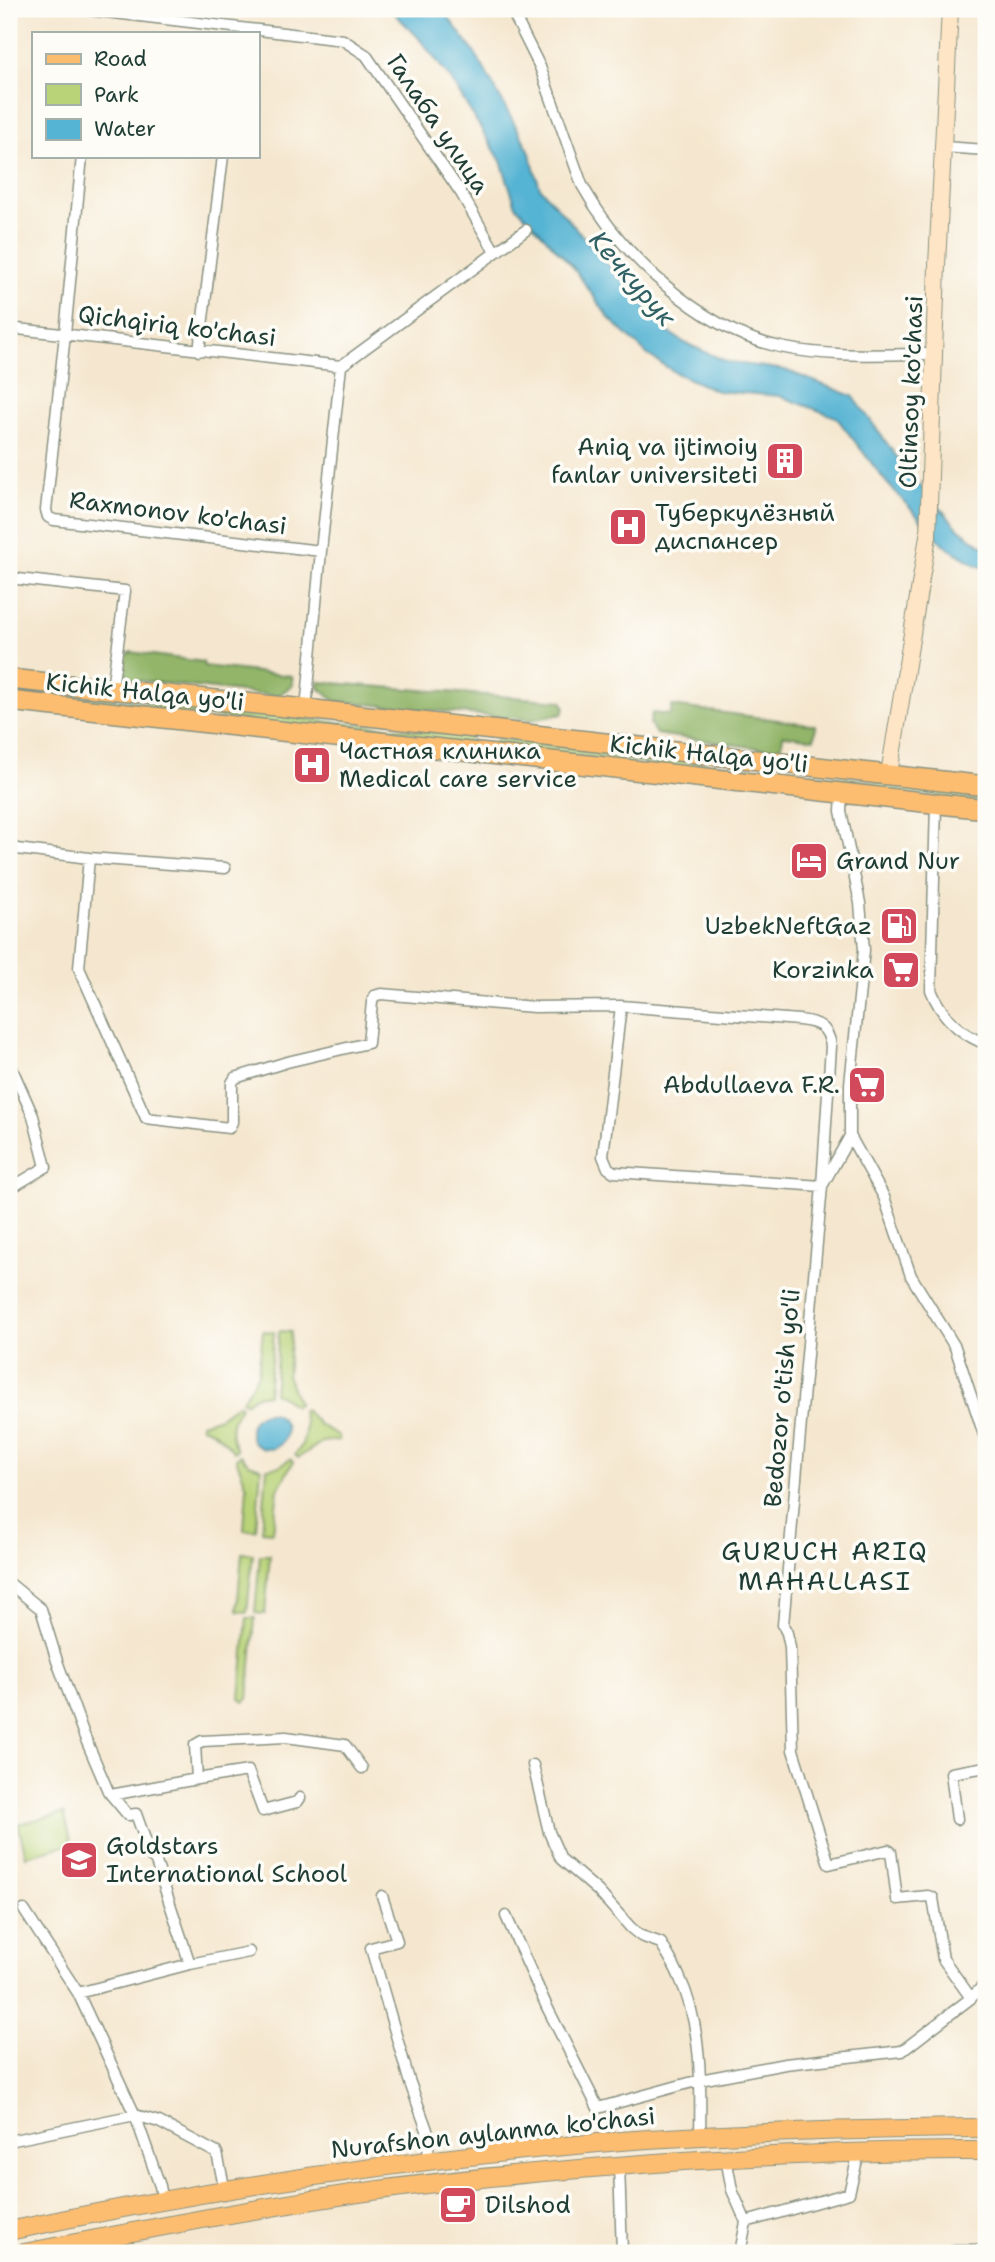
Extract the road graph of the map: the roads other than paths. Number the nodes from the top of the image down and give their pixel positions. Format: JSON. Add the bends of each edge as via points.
{"nodes":[{"id":1,"x":80,"y":9,"type":"edge"},
{"id":2,"x":511,"y":9,"type":"edge"},
{"id":3,"x":950,"y":9,"type":"edge"},
{"id":4,"x":238,"y":30,"type":"edge"},
{"id":5,"x":944,"y":147,"type":"junction"},
{"id":6,"x":986,"y":150,"type":"edge"},
{"id":7,"x":82,"y":158,"type":"edge"},
{"id":8,"x":223,"y":158,"type":"edge"},
{"id":9,"x":526,"y":230,"type":"dead end"},
{"id":10,"x":495,"y":252,"type":"junction"},
{"id":11,"x":9,"y":328,"type":"edge"},
{"id":12,"x":65,"y":334,"type":"junction"},
{"id":13,"x":199,"y":351,"type":"junction"},
{"id":14,"x":936,"y":354,"type":"junction"},
{"id":15,"x":341,"y":366,"type":"junction"},
{"id":16,"x":321,"y":551,"type":"junction"},
{"id":17,"x":9,"y":578,"type":"edge"},
{"id":18,"x":9,"y":679,"type":"edge"},
{"id":19,"x":112,"y":689,"type":"junction"},
{"id":20,"x":9,"y":701,"type":"edge"},
{"id":21,"x":306,"y":709,"type":"junction"},
{"id":22,"x":490,"y":729,"type":"junction"},
{"id":23,"x":488,"y":754,"type":"junction"},
{"id":24,"x":889,"y":774,"type":"junction"},
{"id":25,"x":986,"y":786,"type":"edge"},
{"id":26,"x":842,"y":793,"type":"junction"},
{"id":27,"x":936,"y":804,"type":"junction"},
{"id":28,"x":986,"y":809,"type":"edge"},
{"id":29,"x":9,"y":848,"type":"edge"},
{"id":30,"x":89,"y":858,"type":"junction"},
{"id":31,"x":225,"y":868,"type":"dead end"},
{"id":32,"x":621,"y":1006,"type":"junction"},
{"id":33,"x":986,"y":1044,"type":"edge"},
{"id":34,"x":9,"y":1062,"type":"edge"},
{"id":35,"x":850,"y":1136,"type":"junction"},
{"id":36,"x":822,"y":1186,"type":"junction"},
{"id":37,"x":9,"y":1189,"type":"edge"},
{"id":38,"x":986,"y":1441,"type":"edge"},
{"id":39,"x":9,"y":1583,"type":"edge"},
{"id":40,"x":533,"y":1765,"type":"dead end"},
{"id":41,"x":986,"y":1767,"type":"edge"},
{"id":42,"x":362,"y":1768,"type":"dead end"},
{"id":43,"x":197,"y":1779,"type":"junction"},
{"id":44,"x":111,"y":1795,"type":"junction"},
{"id":45,"x":300,"y":1798,"type":"dead end"},
{"id":46,"x":957,"y":1819,"type":"dead end"},
{"id":47,"x":382,"y":1896,"type":"dead end"},
{"id":48,"x":24,"y":1910,"type":"dead end"},
{"id":49,"x":506,"y":1916,"type":"dead end"},
{"id":50,"x":249,"y":1952,"type":"dead end"},
{"id":51,"x":190,"y":1964,"type":"junction"},
{"id":52,"x":986,"y":1983,"type":"edge"},
{"id":53,"x":78,"y":1993,"type":"junction"},
{"id":54,"x":971,"y":1998,"type":"junction"},
{"id":55,"x":700,"y":2080,"type":"junction"},
{"id":56,"x":135,"y":2115,"type":"junction"},
{"id":57,"x":700,"y":2136,"type":"junction"},
{"id":58,"x":984,"y":2139,"type":"edge"},
{"id":59,"x":9,"y":2141,"type":"edge"},
{"id":60,"x":859,"y":2152,"type":"junction"},
{"id":61,"x":726,"y":2158,"type":"junction"},
{"id":62,"x":429,"y":2161,"type":"junction"},
{"id":63,"x":619,"y":2165,"type":"junction"},
{"id":64,"x":376,"y":2168,"type":"junction"},
{"id":65,"x":380,"y":2190,"type":"junction"},
{"id":66,"x":225,"y":2191,"type":"junction"},
{"id":67,"x":163,"y":2202,"type":"junction"},
{"id":68,"x":71,"y":2219,"type":"junction"},
{"id":69,"x":746,"y":2222,"type":"junction"},
{"id":70,"x":9,"y":2231,"type":"edge"},
{"id":71,"x":76,"y":2242,"type":"junction"},
{"id":72,"x":954,"y":2250,"type":"dead end"},
{"id":73,"x":986,"y":2250,"type":"edge"},
{"id":74,"x":24,"y":2253,"type":"edge"},
{"id":75,"x":622,"y":2253,"type":"edge"},
{"id":76,"x":740,"y":2253,"type":"edge"}],
"edges":[{"from":1,"to":4,"type":"street","name":"Галаба улица"},
{"from":2,"to":14,"type":"street","via":[[540,67],[590,199],[634,253],[681,297],[738,333],[778,346],[824,354]]},
{"from":3,"to":5,"type":"street","name":"Oltinsoy ko'chasi"},
{"from":4,"to":10,"type":"street","name":"Галаба улица","via":[[344,40],[366,55],[461,193]]},
{"from":5,"to":6,"type":"street"},
{"from":5,"to":14,"type":"street","name":"Oltinsoy ko'chasi"},
{"from":7,"to":12,"type":"street"},
{"from":8,"to":13,"type":"street"},
{"from":9,"to":10,"type":"street"},
{"from":10,"to":15,"type":"street"},
{"from":11,"to":12,"type":"street","name":"Qichqiriq ko'chasi"},
{"from":12,"to":13,"type":"street","name":"Qichqiriq ko'chasi"},
{"from":12,"to":16,"type":"street","name":"Raxmonov ko'chasi","via":[[48,517]]},
{"from":13,"to":15,"type":"street","name":"Qichqiriq ko'chasi"},
{"from":14,"to":24,"type":"street","name":"Oltinsoy ko'chasi","via":[[928,536]]},
{"from":15,"to":16,"type":"street","name":"Raxmonov ko'chasi"},
{"from":16,"to":21,"type":"street","name":"Raxmonov ko'chasi"},
{"from":17,"to":19,"type":"street","via":[[125,592]]},
{"from":18,"to":19,"type":"highway","name":"Kichik Halqa yo'li"},
{"from":19,"to":21,"type":"highway","name":"Kichik Halqa yo'li"},
{"from":20,"to":23,"type":"highway","name":"Kichik Halqa yo'li"},
{"from":21,"to":22,"type":"highway","name":"Kichik Halqa yo'li"},
{"from":22,"to":23,"type":"highway"},
{"from":22,"to":24,"type":"highway","name":"Kichik Halqa yo'li"},
{"from":23,"to":26,"type":"highway","name":"Kichik Halqa yo'li"},
{"from":24,"to":25,"type":"highway","name":"Kichik Halqa yo'li"},
{"from":26,"to":27,"type":"highway","name":"Kichik Halqa yo'li"},
{"from":26,"to":35,"type":"street","via":[[864,950],[850,1084]]},
{"from":27,"to":28,"type":"highway","name":"Kichik Halqa yo'li"},
{"from":27,"to":33,"type":"street","via":[[931,990],[953,1024]]},
{"from":29,"to":30,"type":"street"},
{"from":30,"to":31,"type":"street"},
{"from":30,"to":32,"type":"street","via":[[79,968],[146,1118],[229,1128],[235,1078],[368,1043],[374,996],[534,1007]]},
{"from":32,"to":36,"type":"street","name":"Bedozor o'tish yo'li","via":[[812,1021],[823,1027],[831,1046]]},
{"from":32,"to":36,"type":"street","via":[[603,1156],[608,1168]]},
{"from":34,"to":37,"type":"street","via":[[33,1116],[46,1167]]},
{"from":35,"to":36,"type":"street"},
{"from":35,"to":38,"type":"street","via":[[884,1197],[911,1276],[955,1347]]},
{"from":36,"to":54,"type":"street","name":"Bedozor o'tish yo'li","via":[[783,1625],[790,1647],[793,1750],[829,1864],[891,1852],[897,1899],[933,1898],[943,1959]]},
{"from":39,"to":44,"type":"street","via":[[41,1609],[84,1735]]},
{"from":40,"to":55,"type":"street","via":[[549,1832],[561,1859],[631,1928],[661,1943],[680,1977],[693,2020]]},
{"from":41,"to":46,"type":"street","via":[[951,1773]]},
{"from":42,"to":43,"type":"street","via":[[345,1745],[286,1737],[202,1741],[195,1745]]},
{"from":43,"to":44,"type":"street"},
{"from":43,"to":45,"type":"street","via":[[248,1771],[263,1811]]},
{"from":44,"to":51,"type":"street","via":[[128,1815],[136,1814]]},
{"from":47,"to":62,"type":"street","via":[[397,1941],[371,1948],[426,2130]]},
{"from":48,"to":53,"type":"street"},
{"from":49,"to":55,"type":"street","via":[[598,2108]]},
{"from":50,"to":51,"type":"street"},
{"from":51,"to":53,"type":"street"},
{"from":52,"to":54,"type":"street"},
{"from":53,"to":56,"type":"street"},
{"from":54,"to":55,"type":"street","via":[[902,2052],[785,2064]]},
{"from":55,"to":57,"type":"street"},
{"from":56,"to":59,"type":"street"},
{"from":56,"to":66,"type":"street","via":[[159,2122],[216,2152]]},
{"from":56,"to":67,"type":"street"},
{"from":57,"to":58,"type":"main road","name":"Nurafshon aylanma ko'chasi","via":[[842,2130]]},
{"from":57,"to":62,"type":"main road","name":"Nurafshon aylanma ko'chasi"},
{"from":58,"to":60,"type":"main road","name":"Nurafshon aylanma ko'chasi"},
{"from":60,"to":61,"type":"main road","name":"Nurafshon aylanma ko'chasi"},
{"from":60,"to":69,"type":"street","via":[[849,2193]]},
{"from":61,"to":63,"type":"main road","name":"Nurafshon aylanma ko'chasi"},
{"from":61,"to":69,"type":"street","via":[[732,2190]]},
{"from":62,"to":64,"type":"main road","name":"Nurafshon aylanma ko'chasi"},
{"from":63,"to":65,"type":"main road","name":"Nurafshon aylanma ko'chasi"},
{"from":63,"to":75,"type":"street"},
{"from":64,"to":65,"type":"main road","via":[[371,2180]]},
{"from":64,"to":66,"type":"main road","name":"Nurafshon aylanma ko'chasi"},
{"from":65,"to":71,"type":"main road","name":"Nurafshon aylanma ko'chasi"},
{"from":66,"to":67,"type":"main road","name":"Nurafshon aylanma ko'chasi"},
{"from":67,"to":68,"type":"main road","name":"Nurafshon aylanma ko'chasi"},
{"from":68,"to":70,"type":"main road","name":"Nurafshon aylanma ko'chasi"},
{"from":68,"to":71,"type":"main road","via":[[81,2228]]},
{"from":69,"to":76,"type":"street"},
{"from":71,"to":74,"type":"main road","name":"Nurafshon aylanma ko'chasi"},
{"from":72,"to":73,"type":"street"}]}
